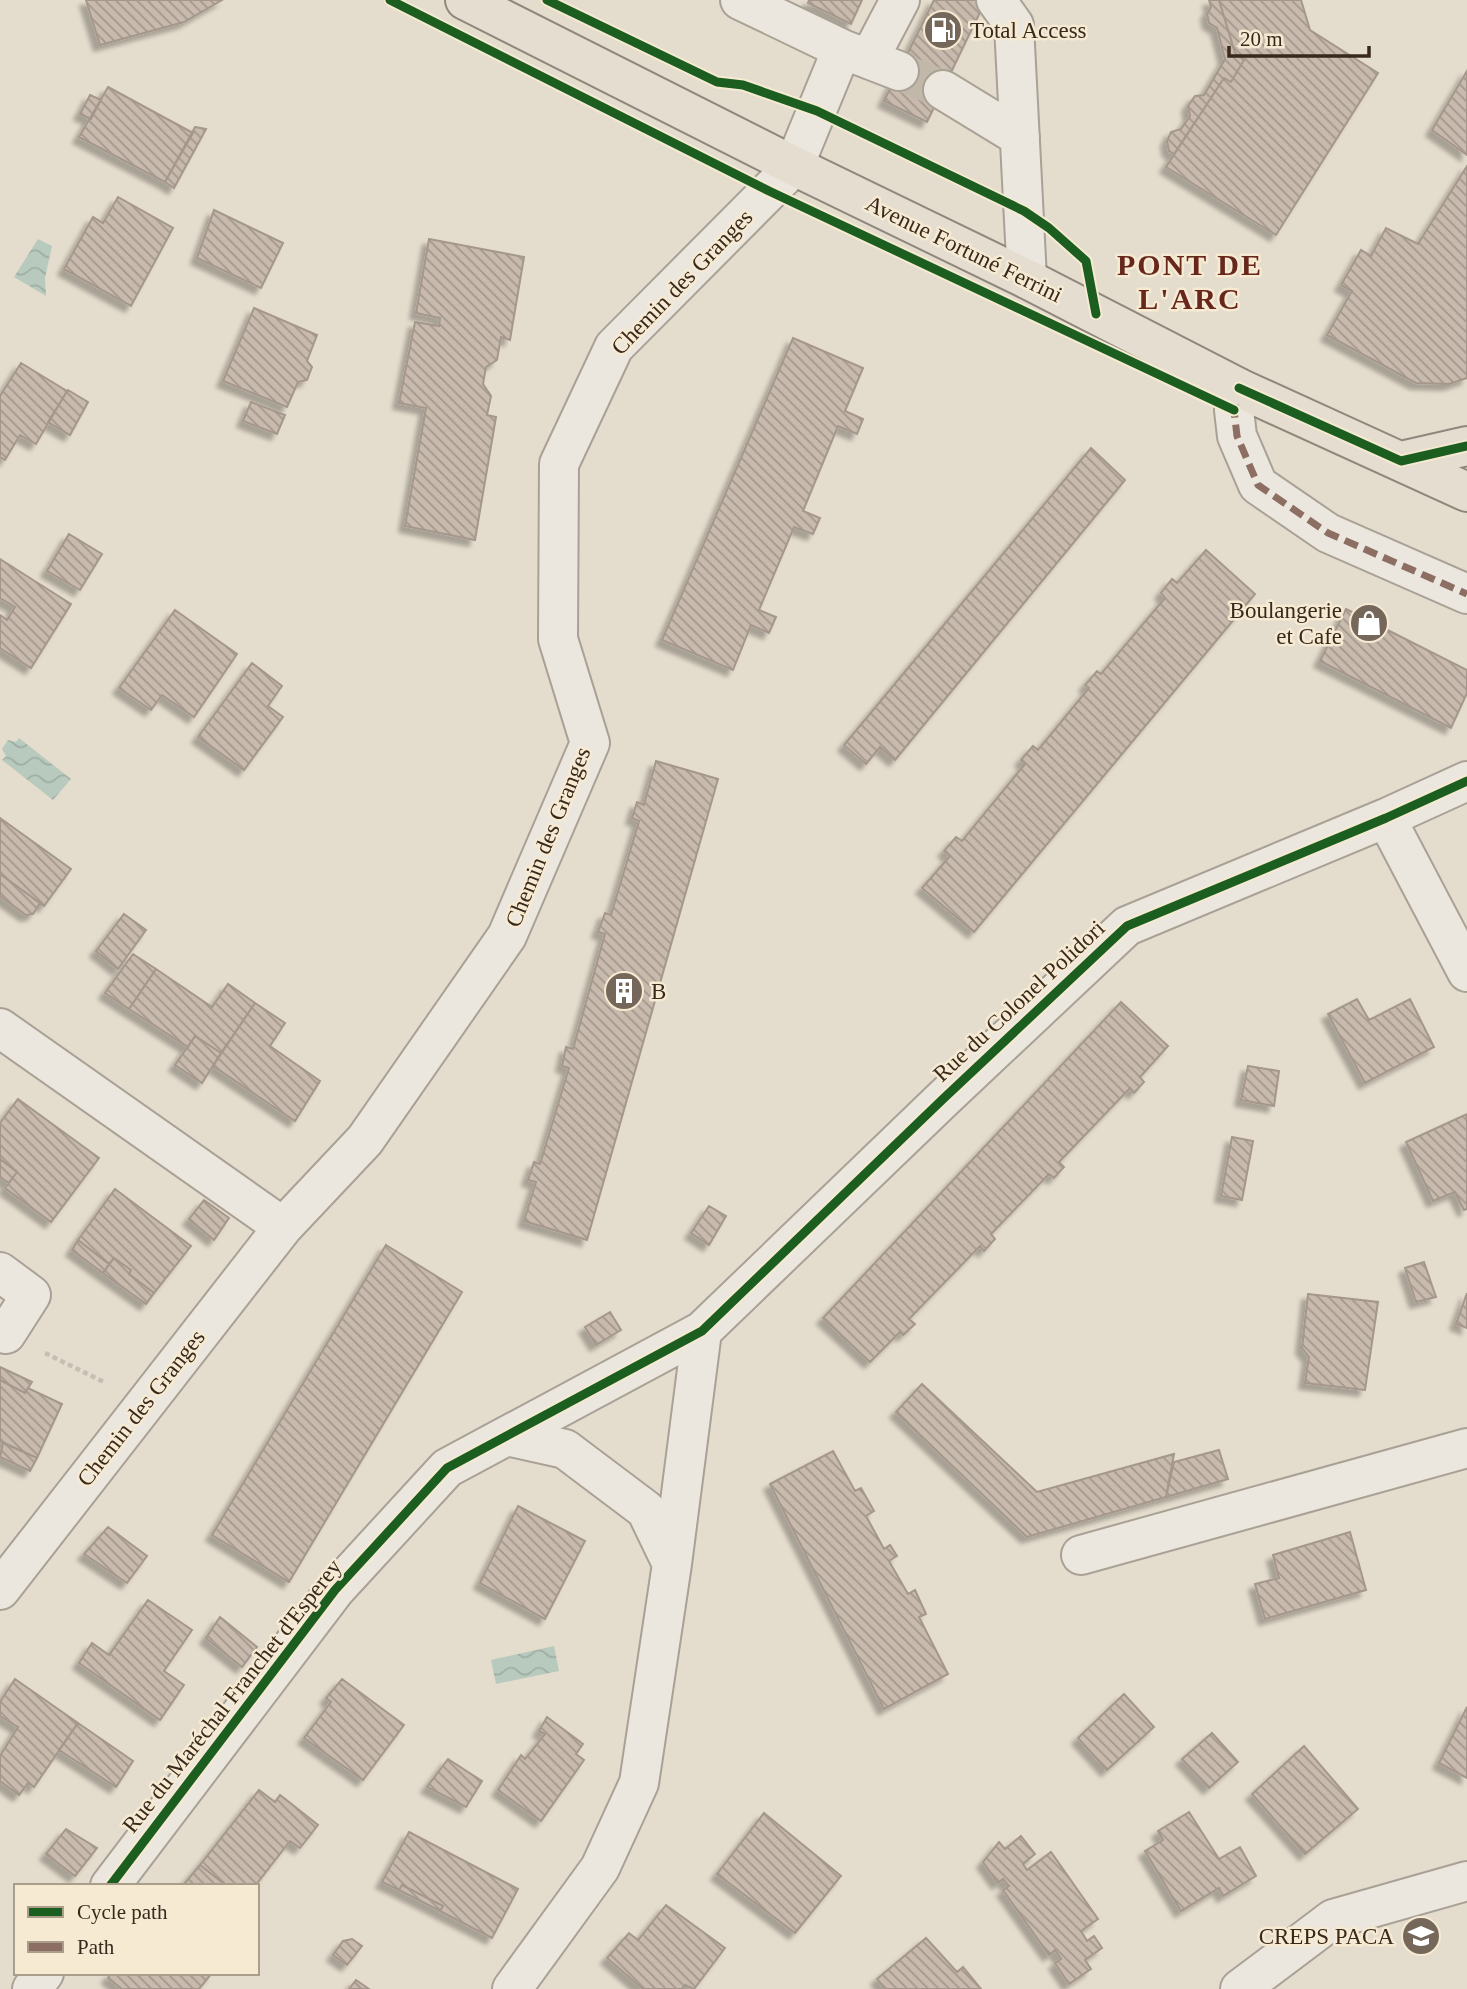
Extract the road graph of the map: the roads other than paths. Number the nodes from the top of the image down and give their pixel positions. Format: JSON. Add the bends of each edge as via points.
{"nodes":[{"id":1,"x":465,"y":0,"type":"edge"},
{"id":2,"x":740,"y":0,"type":"edge"},
{"id":3,"x":900,"y":0,"type":"edge"},
{"id":4,"x":996,"y":0,"type":"edge"},
{"id":5,"x":870,"y":60,"type":"junction"},
{"id":6,"x":943,"y":90,"type":"tunnel mouth"},
{"id":7,"x":1020,"y":137,"type":"junction"},
{"id":8,"x":794,"y":166,"type":"junction"},
{"id":9,"x":1027,"y":279,"type":"junction"},
{"id":10,"x":1239,"y":388,"type":"junction"},
{"id":11,"x":1467,"y":446,"type":"edge"},
{"id":12,"x":1401,"y":461,"type":"junction"},
{"id":13,"x":1467,"y":492,"type":"edge"},
{"id":14,"x":1467,"y":594,"type":"edge"},
{"id":15,"x":1467,"y":781,"type":"edge"},
{"id":16,"x":1386,"y":818,"type":"junction"},
{"id":17,"x":1467,"y":972,"type":"edge"},
{"id":18,"x":0,"y":1028,"type":"edge"},
{"id":19,"x":283,"y":1227,"type":"junction"},
{"id":20,"x":0,"y":1272,"type":"edge"},
{"id":21,"x":702,"y":1331,"type":"junction"},
{"id":22,"x":6,"y":1334,"type":"road end"},
{"id":23,"x":507,"y":1436,"type":"junction"},
{"id":24,"x":1467,"y":1448,"type":"edge"},
{"id":25,"x":1081,"y":1555,"type":"dead end"},
{"id":26,"x":673,"y":1564,"type":"junction"},
{"id":27,"x":1,"y":1588,"type":"edge"},
{"id":28,"x":1467,"y":1881,"type":"edge"},
{"id":29,"x":112,"y":1884,"type":"edge"},
{"id":30,"x":512,"y":1989,"type":"edge"},
{"id":31,"x":1240,"y":1989,"type":"edge"}],
"edges":[{"from":1,"to":8,"type":"main road","name":"Avenue Fortuné Ferrini"},
{"from":2,"to":5,"type":"street"},
{"from":3,"to":5,"type":"street"},
{"from":4,"to":7,"type":"street","via":[[1014,25]]},
{"from":5,"to":8,"type":"street"},
{"from":6,"to":7,"type":"street"},
{"from":7,"to":9,"type":"street"},
{"from":8,"to":9,"type":"main road","name":"Avenue Fortuné Ferrini"},
{"from":8,"to":19,"type":"street","name":"Chemin des Granges","via":[[614,347],[559,464],[558,639],[590,743],[507,936],[365,1140]]},
{"from":9,"to":10,"type":"main road","name":"Avenue Fortuné Ferrini"},
{"from":10,"to":12,"type":"main road","name":"Avenue Fortuné Ferrini"},
{"from":10,"to":14,"type":"street","via":[[1234,410],[1237,436],[1258,485],[1328,533]]},
{"from":11,"to":12,"type":"main road"},
{"from":12,"to":13,"type":"main road","name":"Avenue Fortuné Ferrini"},
{"from":15,"to":16,"type":"street","name":"Rue du Colonel Polidori"},
{"from":16,"to":17,"type":"street"},
{"from":16,"to":21,"type":"street","name":"Rue du Colonel Polidori","via":[[1127,926]]},
{"from":18,"to":19,"type":"street"},
{"from":19,"to":27,"type":"street","name":"Chemin des Granges"},
{"from":20,"to":22,"type":"street","via":[[31,1295]]},
{"from":21,"to":23,"type":"street","name":"Rue du Maréchal Franchet d'Esperey"},
{"from":21,"to":26,"type":"street"},
{"from":23,"to":26,"type":"street","via":[[565,1449],[646,1510]]},
{"from":23,"to":29,"type":"street","name":"Rue du Maréchal Franchet d'Esperey","via":[[447,1468],[335,1590]]},
{"from":24,"to":25,"type":"street"},
{"from":26,"to":30,"type":"street","via":[[639,1783],[600,1868]]},
{"from":28,"to":31,"type":"street","via":[[1333,1919]]}]}
